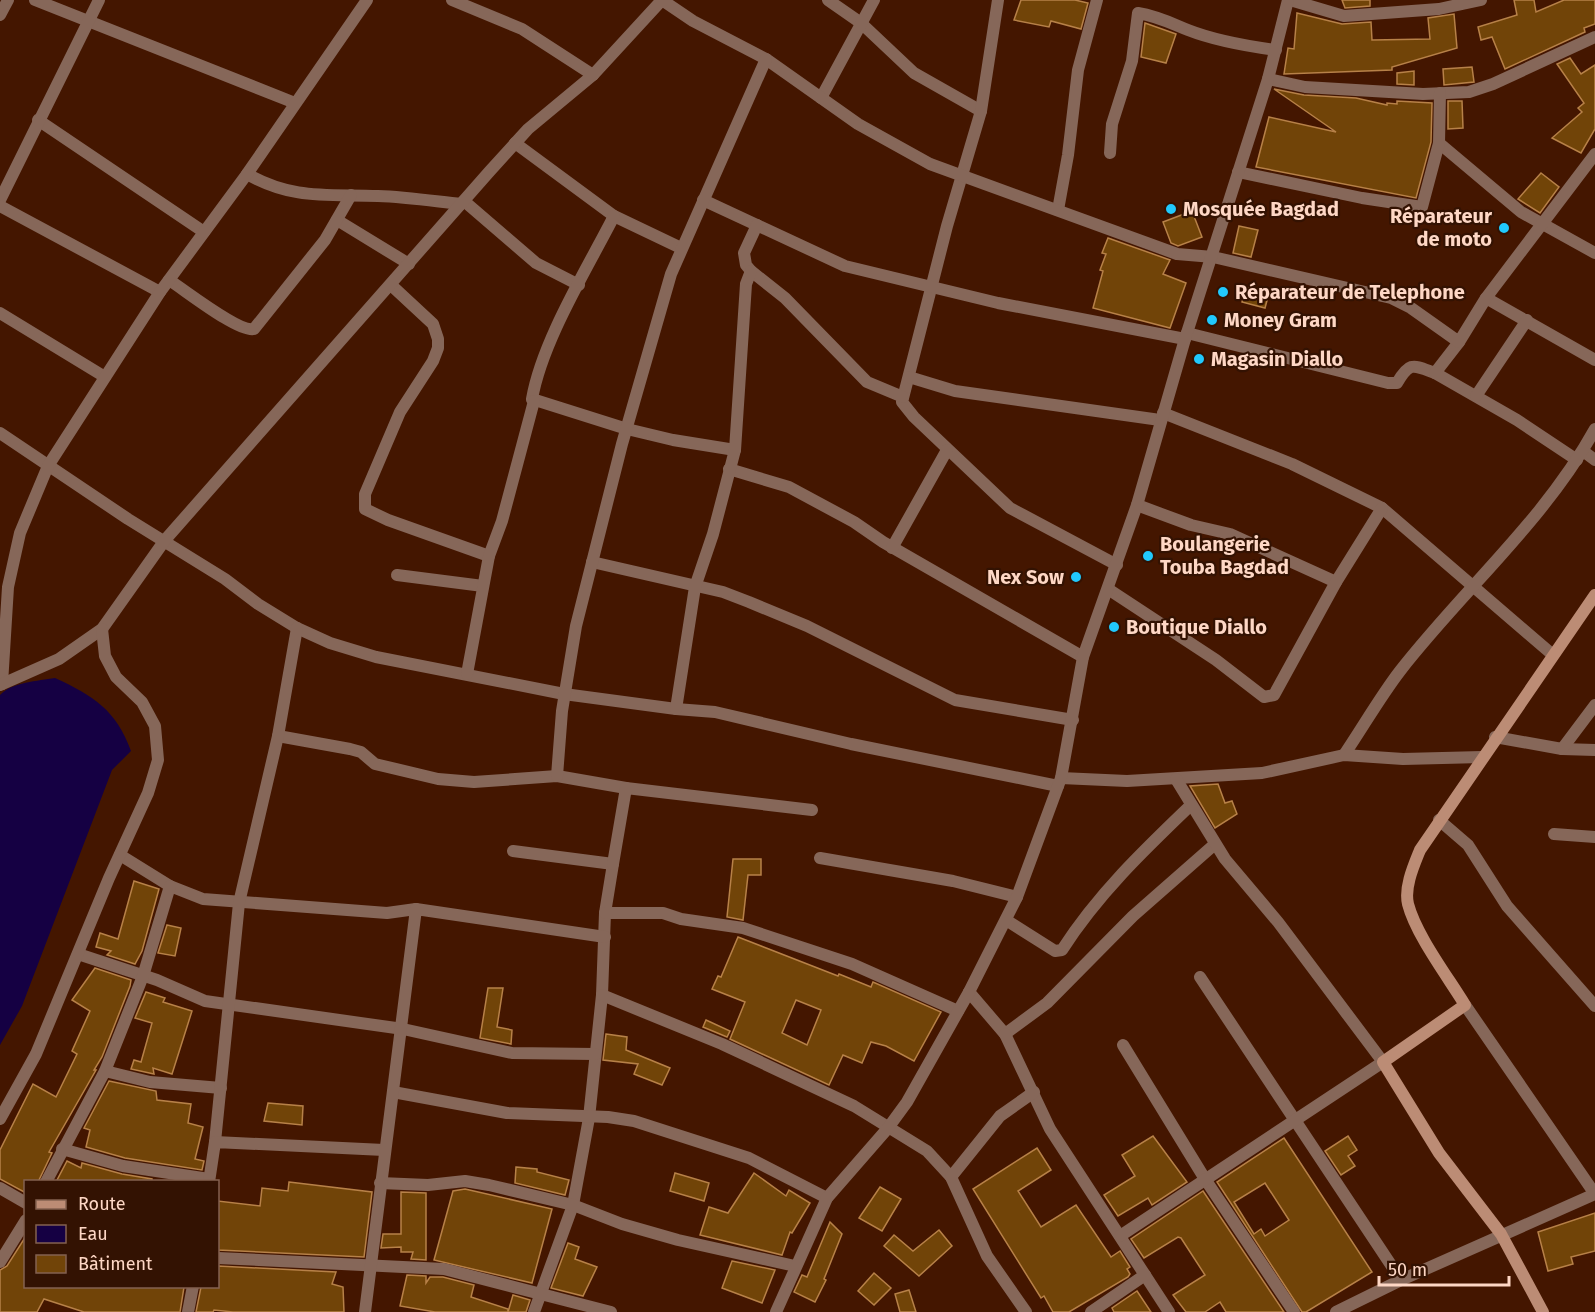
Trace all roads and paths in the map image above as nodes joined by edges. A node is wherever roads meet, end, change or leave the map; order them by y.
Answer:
1 (8, 0) edge
2 (35, 0) edge
3 (99, 0) edge
4 (368, 0) edge
5 (452, 0) edge
6 (828, 0) edge
7 (874, 0) edge
8 (998, 0) edge
9 (1097, 0) edge
10 (1289, 0) edge
11 (1481, 0) edge
12 (0, 15) edge
13 (88, 21) junction
14 (861, 23) junction
15 (1595, 37) edge
16 (1276, 50) junction
17 (766, 59) junction
18 (593, 75) junction
19 (1268, 79) junction
20 (1440, 93) junction
21 (821, 99) junction
22 (295, 103) junction
23 (981, 111) junction
24 (38, 120) junction
25 (515, 143) junction
26 (1439, 143) junction
27 (1110, 153) dead end
28 (1594, 158) edge
29 (1238, 172) junction
30 (247, 174) junction
31 (964, 176) junction
32 (351, 195) junction
33 (0, 200) edge
34 (702, 200) junction
35 (463, 202) junction
36 (0, 206) edge
37 (1058, 210) junction
38 (614, 216) junction
39 (337, 220) junction
40 (757, 225) junction
41 (1541, 225) junction
42 (204, 232) junction
43 (681, 248) junction
44 (1595, 253) edge
45 (1213, 257) junction
46 (409, 264) junction
47 (751, 271) junction
48 (170, 280) junction
49 (391, 285) junction
50 (579, 285) junction
51 (932, 286) junction
52 (160, 292) junction
53 (1486, 298) junction
54 (0, 313) edge
55 (1527, 320) junction
56 (1186, 336) junction
57 (1459, 342) junction
58 (1595, 360) edge
59 (1435, 373) junction
60 (105, 377) junction
61 (909, 377) junction
62 (1476, 396) junction
63 (903, 397) junction
64 (534, 401) junction
65 (1162, 416) junction
66 (627, 429) junction
67 (1595, 429) edge
68 (0, 433) edge
69 (735, 450) junction
70 (947, 450) junction
71 (1580, 455) junction
72 (1595, 460) edge
73 (48, 466) junction
74 (729, 469) junction
75 (1137, 505) junction
76 (1382, 508) junction
77 (165, 540) junction
78 (892, 548) junction
79 (489, 556) junction
80 (592, 562) junction
81 (1117, 566) junction
82 (397, 575) dead end
83 (1336, 582) junction
84 (1473, 585) junction
85 (483, 586) junction
86 (695, 587) junction
87 (1108, 589) junction
88 (1595, 595) edge
89 (297, 628) junction
90 (102, 629) junction
91 (1553, 655) junction
92 (1083, 657) junction
93 (467, 674) junction
94 (1, 684) edge
95 (564, 694) junction
96 (1595, 705) edge
97 (676, 709) junction
98 (1073, 720) junction
99 (278, 736) junction
100 (1495, 737) junction
101 (1562, 748) junction
102 (1595, 750) edge
103 (1344, 755) junction
104 (1482, 757) junction
105 (557, 776) junction
106 (1176, 779) junction
107 (1059, 782) junction
108 (626, 788) junction
109 (1191, 804) junction
110 (812, 810) dead end
111 (1439, 820) junction
112 (1554, 834) dead end
113 (1595, 837) edge
114 (1215, 844) junction
115 (513, 850) dead end
116 (120, 855) junction
117 (820, 858) dead end
118 (613, 864) junction
119 (170, 886) junction
120 (1017, 897) junction
121 (239, 903) junction
122 (416, 909) junction
123 (605, 913) junction
124 (1006, 920) junction
125 (605, 937) junction
126 (78, 954) junction
127 (142, 976) junction
128 (1200, 977) dead end
129 (969, 992) junction
130 (602, 995) junction
131 (227, 1004) junction
132 (1465, 1005) junction
133 (1595, 1006) edge
134 (958, 1011) junction
135 (403, 1029) junction
136 (1005, 1034) junction
137 (1123, 1045) dead end
138 (595, 1054) junction
139 (1383, 1062) junction
140 (105, 1071) junction
141 (221, 1088) junction
142 (393, 1092) junction
143 (1034, 1092) junction
144 (589, 1118) junction
145 (0, 1119) edge
146 (1294, 1119) junction
147 (888, 1128) junction
148 (215, 1142) junction
149 (62, 1149) junction
150 (384, 1150) junction
151 (951, 1177) junction
152 (1205, 1179) junction
153 (47, 1180) edge
154 (209, 1180) edge
155 (380, 1183) junction
156 (0, 1188) edge
157 (1595, 1194) edge
158 (827, 1198) junction
159 (24, 1202) edge
160 (573, 1204) junction
161 (24, 1223) edge
162 (1501, 1234) junction
163 (1120, 1236) junction
164 (219, 1258) edge
165 (0, 1262) edge
166 (372, 1266) junction
167 (795, 1266) junction
168 (1145, 1275) junction
169 (1401, 1280) junction
170 (193, 1288) edge
171 (542, 1293) junction
172 (188, 1312) edge
173 (365, 1312) edge
174 (534, 1312) edge
175 (611, 1312) edge
176 (776, 1312) edge
177 (1026, 1312) edge
178 (1091, 1312) edge
179 (1169, 1312) edge
180 (1294, 1312) edge
181 (1336, 1312) edge
182 (1544, 1312) edge

1 - 12 street
2 - 13 street
3 - 13 street
4 - 22 street
5 - 18 street
6 - 14 street
7 - 14 street
8 - 23 street
9 - 37 street
10 - 11 street
10 - 16 street
13 - 22 street
13 - 24 street
14 - 21 street
14 - 23 street
15 - 20 street
16 - 19 street
16 - 27 street
17 - 18 street
17 - 21 street
17 - 34 street
18 - 25 street
19 - 20 street
19 - 29 street
20 - 26 street
21 - 31 street
22 - 30 street
23 - 31 street
24 - 33 street
24 - 42 street
25 - 35 street
25 - 38 street
26 - 29 street
26 - 41 street
28 - 41 street
29 - 45 street
30 - 32 street
30 - 42 street
31 - 37 street
31 - 51 street
32 - 35 street
32 - 39 street
34 - 40 street
34 - 43 street
35 - 46 street
35 - 50 street
36 - 52 street
37 - 45 street
38 - 43 street
38 - 50 street
39 - 46 street
39 - 48 street
40 - 47 street
40 - 51 street
41 - 44 street
41 - 53 street
42 - 48 street
43 - 66 street
45 - 56 street
45 - 57 street
46 - 49 street
47 - 63 street
47 - 69 street
48 - 52 street
49 - 77 street
49 - 79 street
50 - 64 street
51 - 56 street
51 - 61 street
52 - 60 street
53 - 55 street
53 - 57 street
54 - 60 street
55 - 58 street
55 - 62 street
56 - 59 street
56 - 65 street
57 - 59 street
59 - 62 street
60 - 73 street
61 - 63 street
61 - 65 street
62 - 71 street
63 - 70 street
64 - 66 street
64 - 79 street
65 - 75 street
65 - 76 street
66 - 69 street
66 - 80 street
67 - 71 street
68 - 73 street
69 - 74 street
70 - 78 street
70 - 81 street
71 - 72 street
71 - 84 street
73 - 77 street
73 - 94 street
74 - 78 street
74 - 86 street
75 - 81 street
75 - 83 street
76 - 83 street
76 - 84 street
77 - 89 street
77 - 90 street
78 - 92 street
79 - 85 street
80 - 86 street
80 - 95 street
81 - 87 street
82 - 85 street
83 - 87 street
84 - 91 street
84 - 103 street
85 - 93 street
86 - 97 street
86 - 98 street
87 - 92 street
88 - 91 street
89 - 93 street
89 - 99 street
90 - 94 street
90 - 116 street
91 - 100 street
92 - 98 street
93 - 95 street
95 - 97 street
95 - 105 street
96 - 101 street
97 - 107 street
98 - 107 street
99 - 105 street
99 - 121 street
100 - 101 street
100 - 104 street
101 - 102 street
103 - 104 street
103 - 106 street
104 - 111 street
105 - 108 street
106 - 107 street
106 - 109 street
107 - 120 street
108 - 110 street
108 - 118 street
109 - 114 street
109 - 124 street
111 - 132 street
111 - 133 street
112 - 113 street
114 - 136 street
114 - 139 street
115 - 118 street
116 - 119 street
116 - 126 street
117 - 120 street
118 - 123 street
119 - 121 street
119 - 127 street
120 - 124 street
121 - 122 street
121 - 131 street
122 - 125 street
122 - 135 street
123 - 125 street
123 - 134 street
124 - 129 street
125 - 130 street
126 - 127 street
126 - 145 street
127 - 131 street
127 - 140 street
128 - 146 street
129 - 134 street
129 - 136 street
130 - 138 street
130 - 147 street
131 - 135 street
131 - 141 street
132 - 139 street
132 - 157 street
134 - 147 street
135 - 138 street
135 - 142 street
136 - 143 street
137 - 152 street
138 - 144 street
139 - 146 street
139 - 162 street
140 - 141 street
140 - 149 street
141 - 148 street
142 - 144 street
142 - 150 street
143 - 151 street
143 - 163 street
144 - 158 street
144 - 160 street
146 - 152 street
146 - 169 street
147 - 151 street
147 - 158 street
148 - 150 street
148 - 154 street
149 - 153 street
149 - 154 street
150 - 155 street
151 - 177 street
152 - 163 street
152 - 180 street
155 - 160 street
155 - 166 street
156 - 159 street
157 - 162 street
158 - 167 street
160 - 167 street
160 - 171 street
161 - 165 street
162 - 169 street
162 - 182 street
163 - 168 street
164 - 166 street
166 - 171 street
166 - 173 street
167 - 176 street
168 - 178 street
168 - 179 street
169 - 181 street
170 - 172 street
171 - 174 street
171 - 175 street

